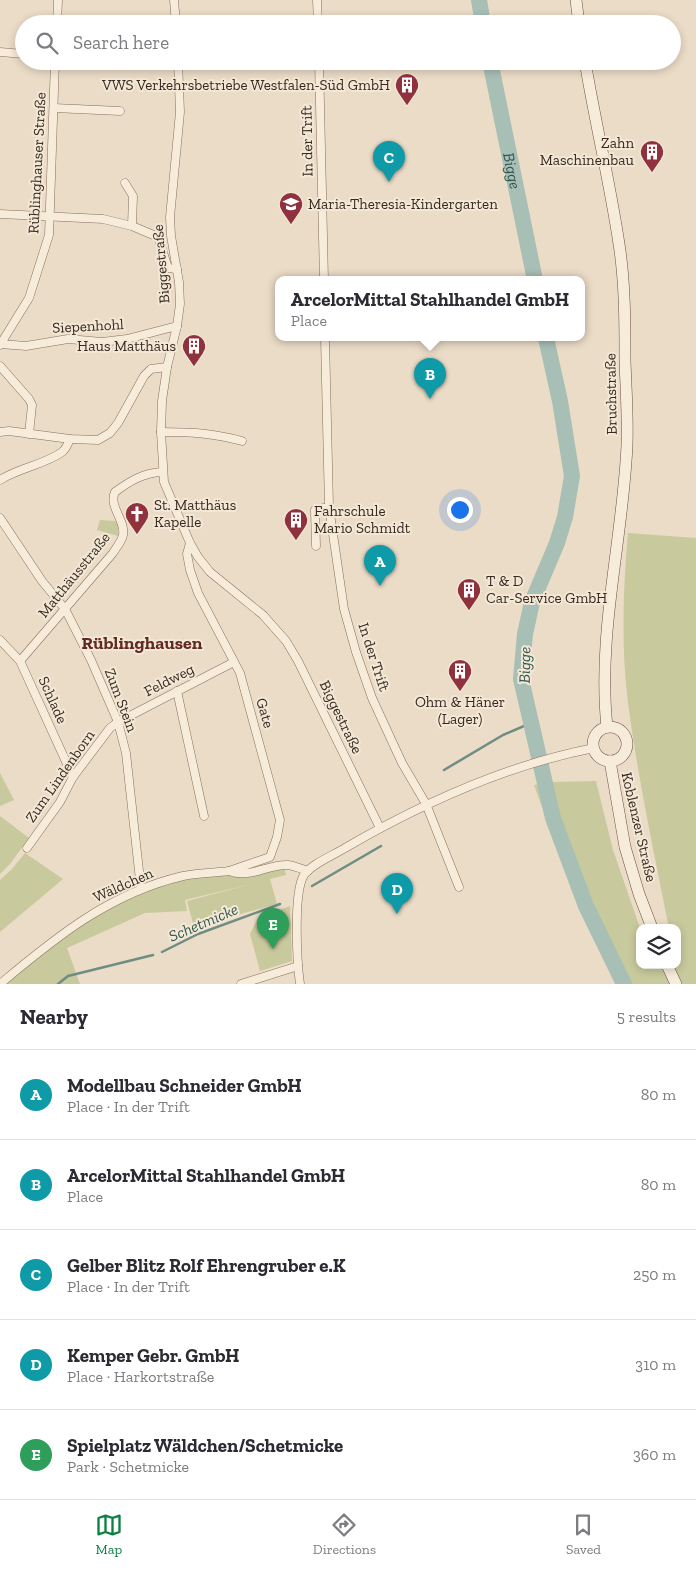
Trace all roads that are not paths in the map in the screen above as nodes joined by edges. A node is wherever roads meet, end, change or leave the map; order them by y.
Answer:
1 (58, 0) edge
2 (174, 0) edge
3 (317, 0) edge
4 (576, 0) edge
5 (57, 15) edge
6 (175, 15) edge
7 (318, 15) edge
8 (578, 15) edge
9 (0, 52) edge
10 (15, 53) edge
11 (54, 70) edge
12 (178, 70) edge
13 (319, 70) edge
14 (587, 70) edge
15 (54, 108) junction
16 (120, 111) dead end
17 (124, 183) dead end
18 (0, 214) edge
19 (50, 217) junction
20 (132, 226) junction
21 (177, 269) junction
22 (324, 276) edge
23 (177, 326) junction
24 (325, 341) edge
25 (0, 345) edge
26 (0, 366) edge
27 (167, 367) junction
28 (0, 432) edge
29 (161, 432) junction
30 (29, 434) junction
31 (70, 439) junction
32 (242, 441) dead end
33 (162, 472) junction
34 (0, 480) edge
35 (329, 507) junction
36 (0, 518) edge
37 (190, 543) junction
38 (316, 546) dead end
39 (65, 609) junction
40 (0, 640) edge
41 (20, 661) junction
42 (234, 662) junction
43 (177, 691) junction
44 (118, 722) junction
45 (607, 728) junction
46 (594, 748) junction
47 (610, 761) junction
48 (73, 777) junction
49 (426, 804) junction
50 (204, 816) dead end
51 (380, 828) junction
52 (27, 848) dead end
53 (308, 870) junction
54 (229, 871) junction
55 (459, 887) dead end
56 (141, 889) junction
57 (650, 924) edge
58 (298, 966) junction
59 (669, 969) edge
60 (0, 984) edge
61 (241, 984) edge
62 (300, 984) edge
63 (676, 984) edge

1 - 5 street
2 - 6 street
3 - 7 street
4 - 8 main road
9 - 10 street
11 - 15 street, Rüblinghauser Straße
12 - 21 street, Biggestraße
13 - 22 street, In der Trift
14 - 45 main road, Bruchstraße
15 - 16 street
15 - 19 street, Rüblinghauser Straße
17 - 20 street
18 - 19 street
19 - 20 street
19 - 25 street, Rüblinghauser Straße
20 - 21 street
21 - 23 street, Biggestraße
23 - 25 street, Siepenhohl
23 - 27 street, Biggestraße
24 - 35 street, In der Trift
26 - 30 street
27 - 29 street, Biggestraße
27 - 31 street
28 - 30 street
29 - 32 street
29 - 33 street, Biggestraße
30 - 31 street
31 - 34 street
33 - 37 street, Biggestraße
33 - 39 street, Matthäusstraße
35 - 38 street
35 - 49 street, In der Trift
36 - 39 street, Zum Stein
37 - 42 street, Gate
37 - 51 street, Biggestraße
39 - 41 street, Matthäusstraße
39 - 44 street, Zum Stein
40 - 41 street, Schlade
41 - 48 street, Schlade
42 - 43 street, Feldweg
42 - 54 street, Gate
43 - 44 street, Feldweg
43 - 50 street
44 - 48 street, Zum Lindenborn
44 - 56 street, Zum Stein
45 - 46 main road
45 - 47 main road
46 - 47 main road
46 - 49 street
47 - 57 main road, Koblenzer Straße
48 - 52 street, Zum Lindenborn
49 - 51 street
49 - 55 street, In der Trift
51 - 53 street
53 - 54 street, Wäldchen
53 - 58 street
54 - 56 street, Wäldchen
56 - 60 street, Wäldchen
58 - 61 street
58 - 62 street
59 - 63 main road

